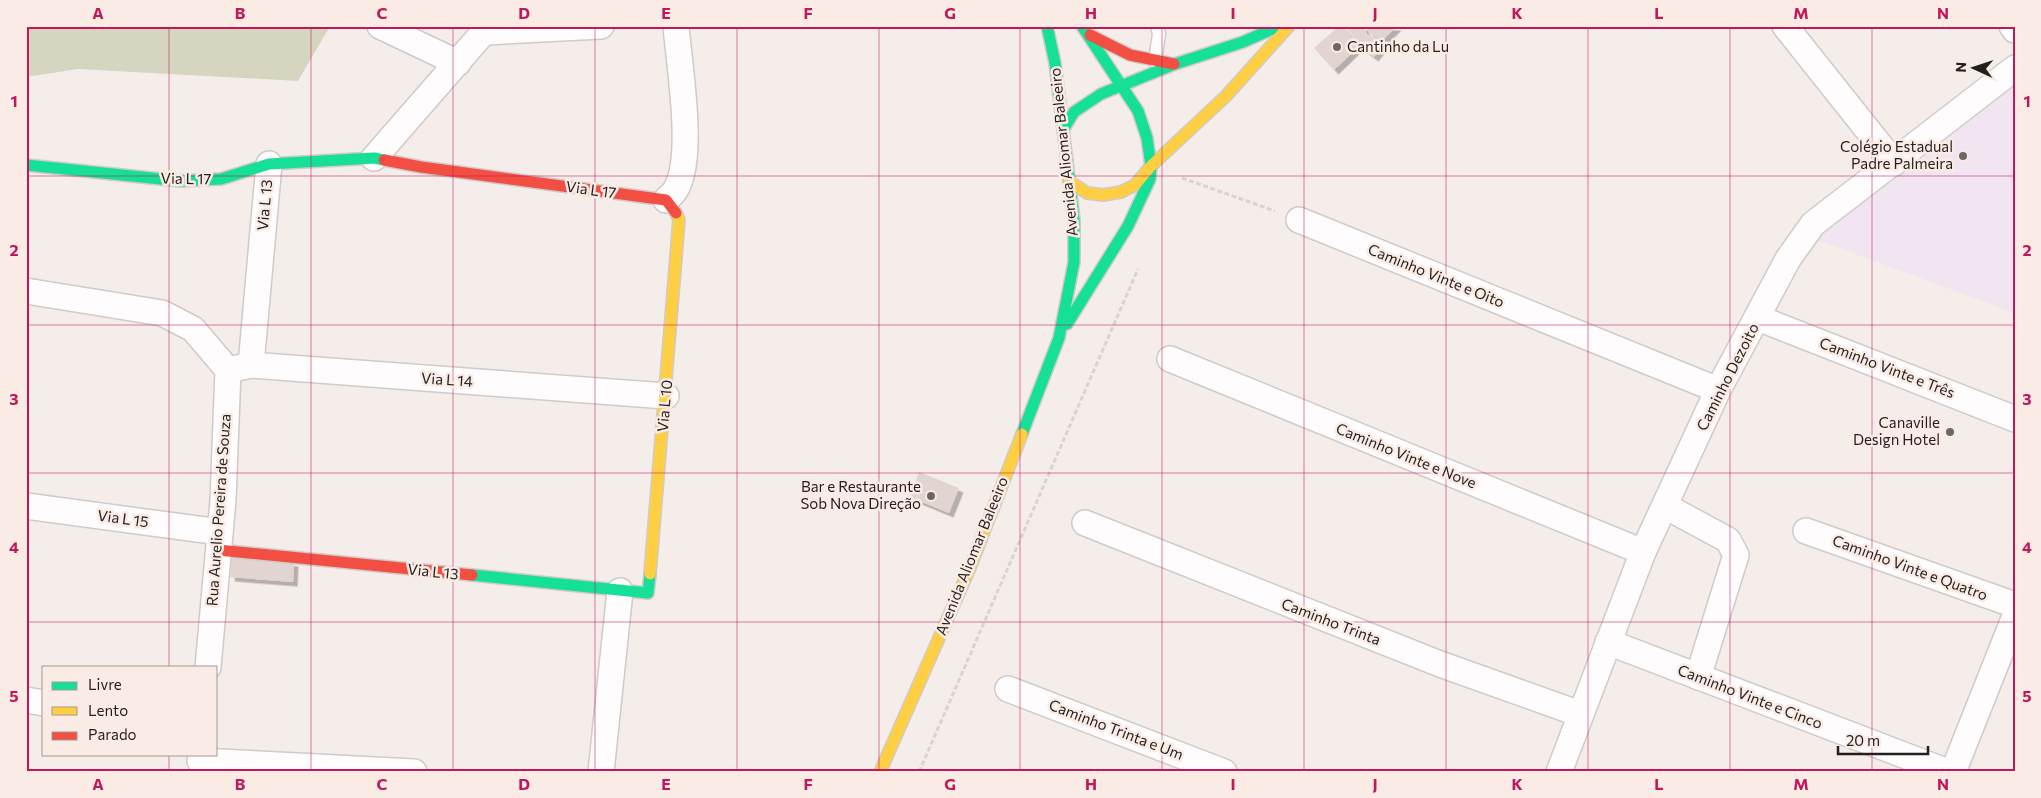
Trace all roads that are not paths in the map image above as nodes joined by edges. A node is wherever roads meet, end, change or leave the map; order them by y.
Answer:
1 (380, 26) edge
2 (601, 26) edge
3 (676, 26) edge
4 (1047, 26) edge
5 (1157, 26) edge
6 (1278, 26) edge
7 (1289, 26) edge
8 (1785, 26) edge
9 (2012, 26) edge
10 (1083, 28) edge
11 (487, 29) edge
12 (2015, 30) edge
13 (1155, 61) junction
14 (458, 63) junction
15 (1175, 64) junction
16 (2015, 68) edge
17 (1121, 84) junction
18 (1063, 130) junction
19 (374, 158) junction
20 (1894, 163) junction
21 (269, 164) junction
22 (26, 165) edge
23 (1151, 166) junction
24 (1069, 181) junction
25 (672, 210) junction
26 (1299, 220) road end
27 (26, 291) edge
28 (1758, 318) junction
29 (1059, 338) junction
30 (1170, 359) dead end
31 (239, 368) junction
32 (1718, 390) junction
33 (666, 396) junction
34 (2015, 419) edge
35 (26, 506) edge
36 (1665, 506) junction
37 (1085, 523) dead end
38 (1806, 530) dead end
39 (219, 541) junction
40 (1643, 552) junction
41 (620, 591) junction
42 (648, 593) joint
43 (2015, 605) edge
44 (2015, 616) edge
45 (1608, 642) junction
46 (208, 666) edge
47 (1698, 677) junction
48 (1008, 690) dead end
49 (26, 700) edge
50 (42, 703) edge
51 (1580, 714) junction
52 (199, 762) edge
53 (414, 772) edge
54 (601, 772) edge
55 (880, 772) edge
56 (1224, 772) edge
57 (1558, 772) edge
58 (1948, 772) edge
59 (1953, 772) edge

1 - 14 street
2 - 11 street
3 - 25 street, Via L 10
4 - 18 street, Avenida Aliomar Baleeiro
5 - 13 lane
6 - 15 street
7 - 23 street
8 - 20 street
9 - 12 street
10 - 13 street
10 - 17 street, Avenida Aliomar Baleeiro
11 - 14 street
13 - 15 street
14 - 19 street
15 - 17 street
16 - 20 street, Caminho Dezoito
17 - 18 street
17 - 23 street, Avenida Aliomar Baleeiro
18 - 24 street, Avenida Aliomar Baleeiro
19 - 21 street, Via L 17
19 - 25 street, Via L 17
20 - 28 street, Caminho Dezoito
21 - 22 street, Via L 17
21 - 31 street, Via L 13
23 - 24 street
23 - 29 street, Avenida Aliomar Baleeiro
24 - 29 street, Avenida Aliomar Baleeiro
25 - 33 street, Via L 10
26 - 32 street, Caminho Vinte e Oito
27 - 31 street
28 - 32 street, Caminho Dezoito
28 - 34 street, Caminho Vinte e Três
29 - 55 street, Avenida Aliomar Baleeiro
30 - 40 street, Caminho Vinte e Nove
31 - 33 street, Via L 14
31 - 39 street, Rua Aurelio Pereira de Souza
32 - 36 street, Caminho Dezoito
33 - 42 street, Via L 10
35 - 39 street, Via L 15
36 - 40 street, Caminho Dezoito
36 - 47 street
37 - 51 street, Caminho Trinta
38 - 43 street, Caminho Vinte e Quatro
39 - 41 street, Via L 13
39 - 46 street, Rua Aurelio Pereira de Souza
40 - 45 street, Caminho Dezoito
41 - 42 street, Via L 13
41 - 54 street
44 - 59 street
45 - 47 street, Caminho Vinte e Cinco
45 - 51 street, Caminho Dezoito
47 - 58 street, Caminho Vinte e Cinco
48 - 56 street, Caminho Trinta e Um
49 - 50 street
51 - 57 street, Caminho Dezoito
52 - 53 street

